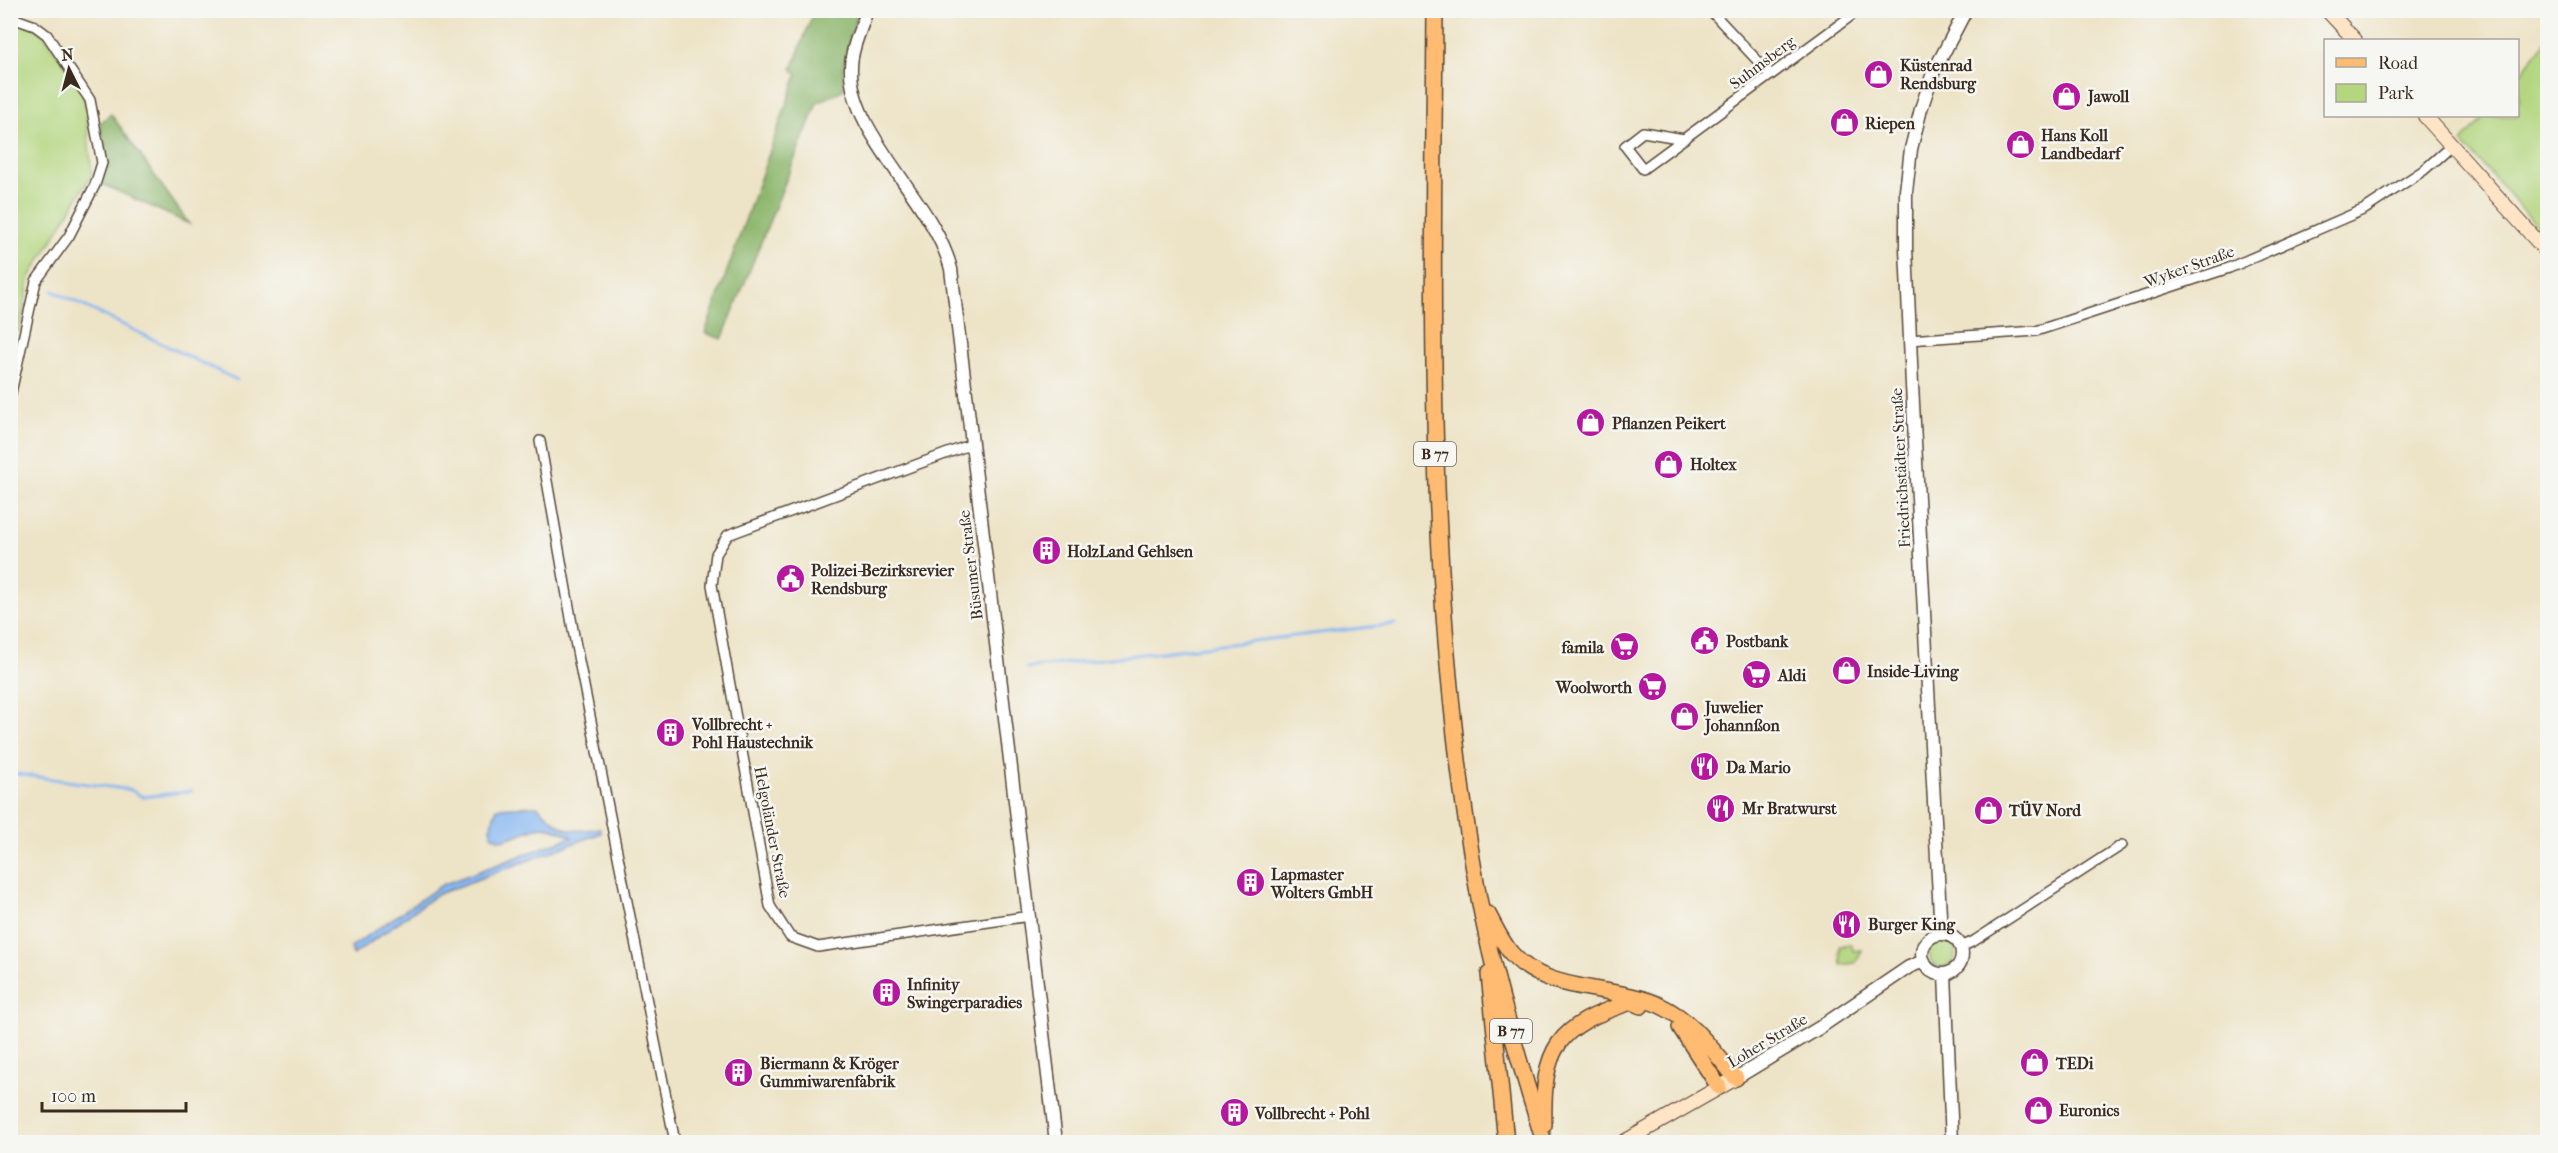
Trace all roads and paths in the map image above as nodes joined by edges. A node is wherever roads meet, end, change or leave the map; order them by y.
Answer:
1 (867, 10) edge
2 (1435, 10) edge
3 (1710, 10) edge
4 (1859, 10) edge
5 (1966, 10) edge
6 (2327, 10) edge
7 (10, 17) edge
8 (2354, 39) edge
9 (1771, 75) junction
10 (2425, 117) edge
11 (1684, 139) junction
12 (2452, 145) junction
13 (2547, 253) edge
14 (1910, 340) junction
15 (10, 397) edge
16 (540, 441) dead end
17 (972, 444) junction
18 (2122, 846) dead end
19 (1478, 894) junction
20 (1030, 916) junction
21 (1483, 918) junction
22 (1941, 934) junction
23 (1961, 947) junction
24 (1924, 961) junction
25 (1945, 974) junction
26 (1736, 1078) junction
27 (1719, 1087) junction
28 (675, 1143) edge
29 (1056, 1143) edge
30 (1506, 1143) edge
31 (1544, 1143) edge
32 (1624, 1143) edge
33 (1952, 1143) edge

1 - 17 street, Büsumer Straße
2 - 19 main road, B 77
3 - 9 street
4 - 9 street, Suhmsberg
5 - 14 street, Friedrichstädter Straße
6 - 8 main road
7 - 15 street
9 - 11 street, Suhmsberg
10 - 12 main road
11 - 11 street, Suhmsberg
12 - 13 main road
12 - 14 street, Wyker Straße
14 - 22 street, Friedrichstädter Straße
16 - 28 street
17 - 20 street, Büsumer Straße
17 - 20 street, Helgoländer Straße
18 - 23 street
19 - 21 main road, B 77
19 - 26 main road
20 - 29 street, Büsumer Straße
21 - 30 main road
21 - 31 main road, B 77
22 - 23 street
22 - 24 street
23 - 25 street
24 - 25 street
24 - 26 street, Loher Straße
25 - 33 street
26 - 27 main road, Loher Straße
27 - 31 main road
27 - 32 main road, Loher Straße

